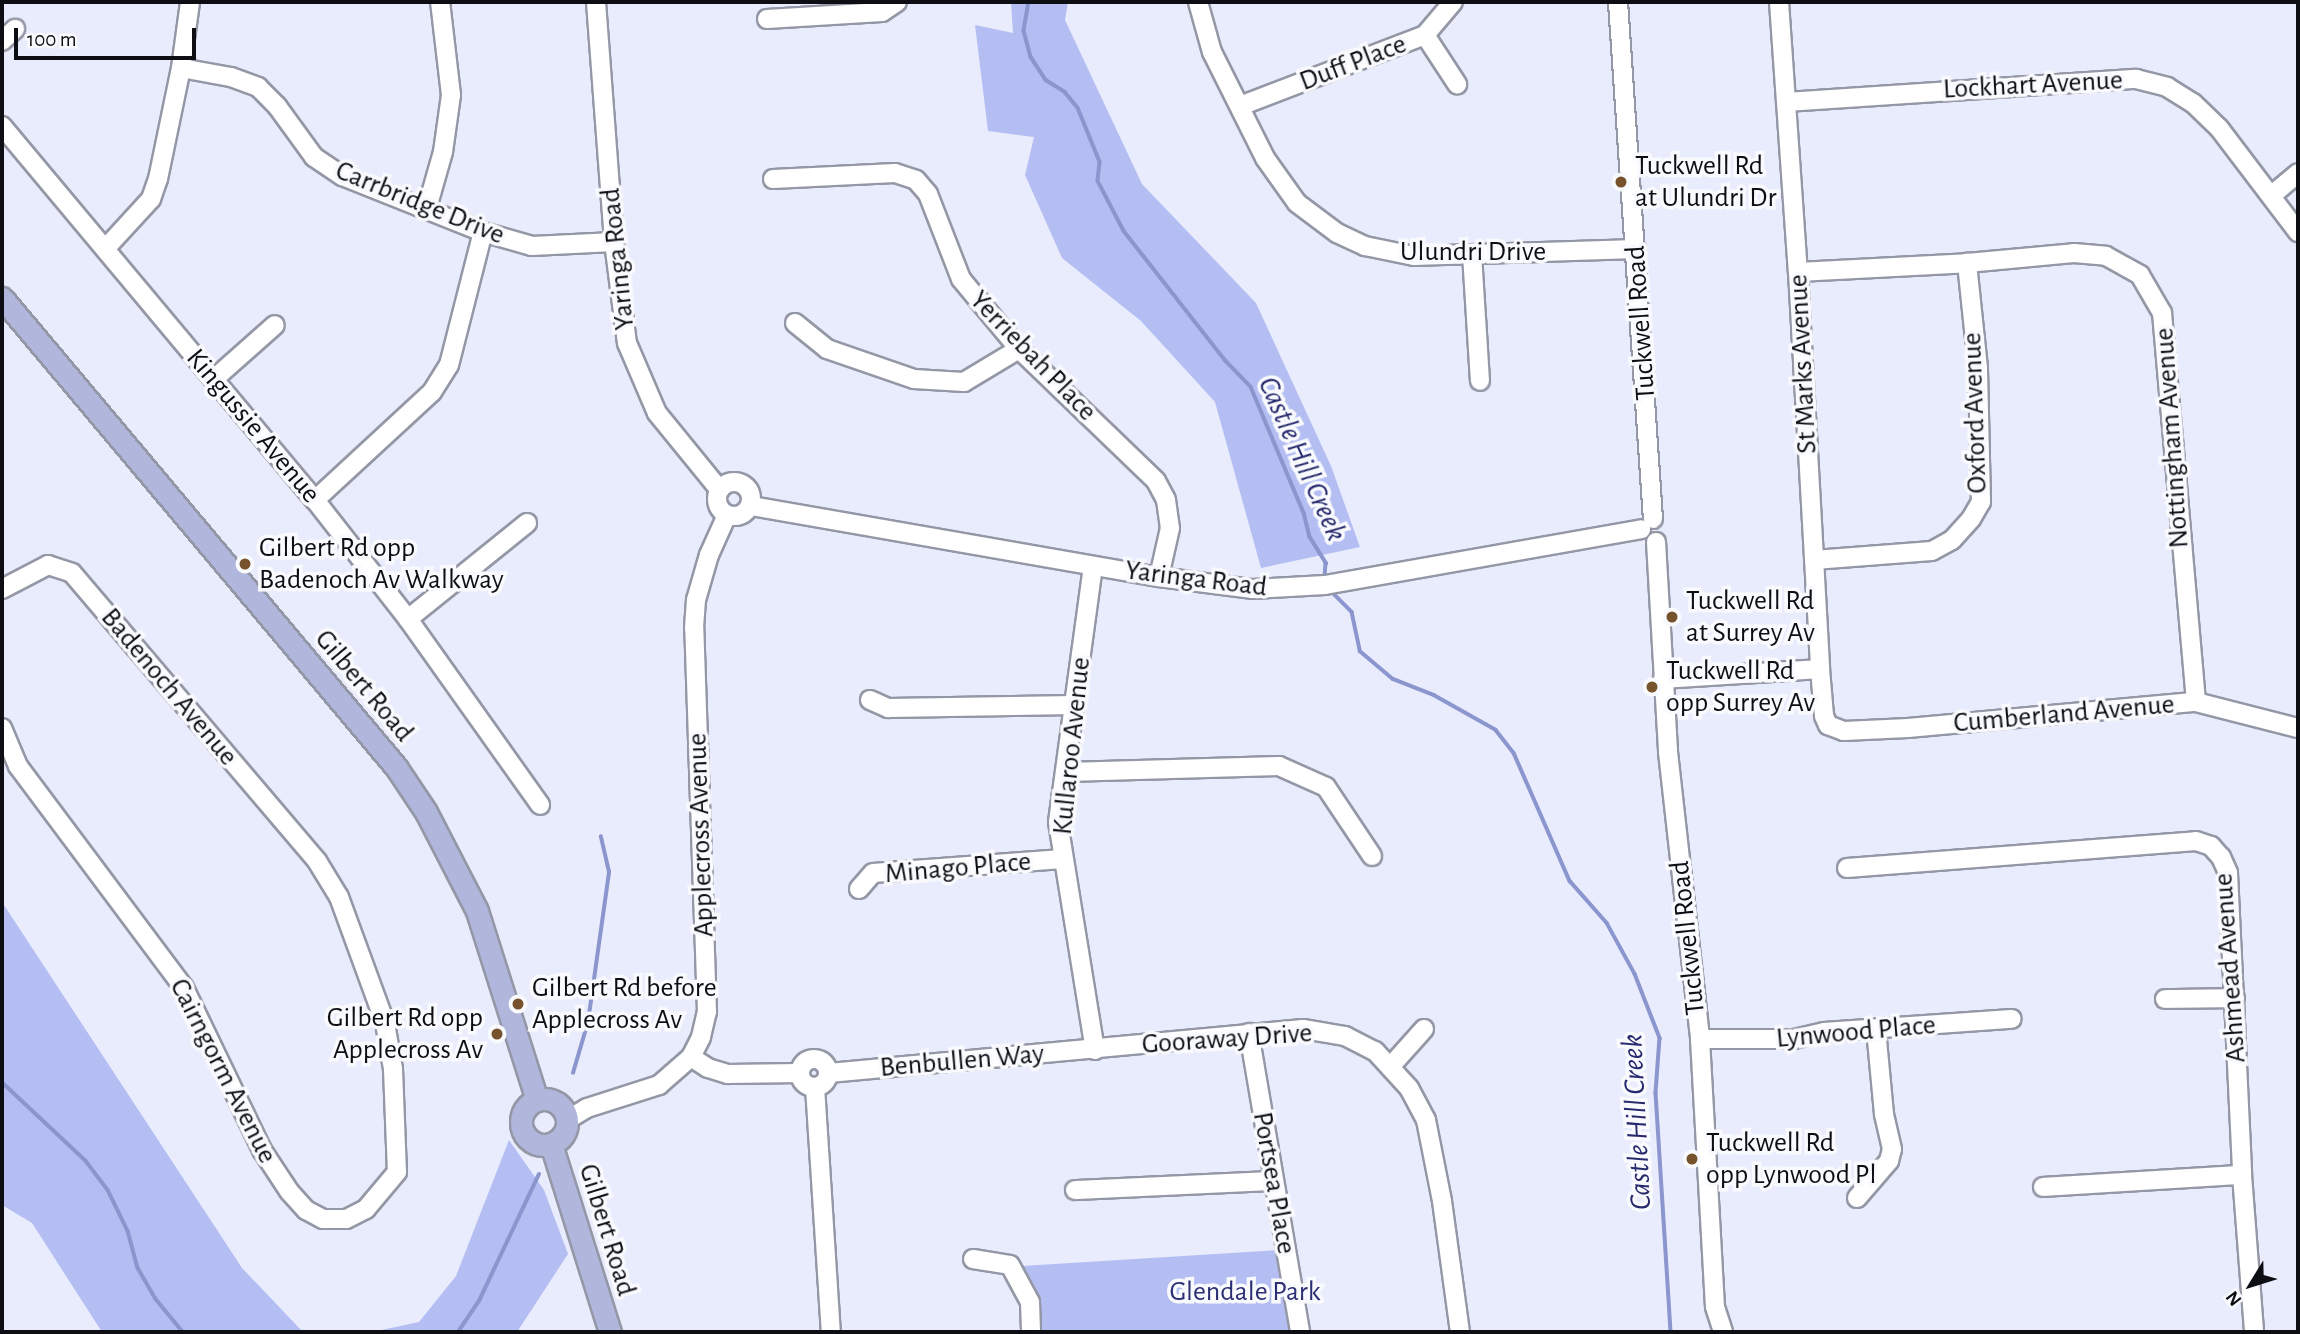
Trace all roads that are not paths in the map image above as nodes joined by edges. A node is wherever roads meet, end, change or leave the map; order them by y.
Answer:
1 (190, 2) edge
2 (440, 2) edge
3 (596, 2) edge
4 (897, 2) edge
5 (1198, 2) edge
6 (1453, 2) edge
7 (1618, 2) edge
8 (1779, 2) edge
9 (767, 19) dead end
10 (1425, 35) junction
11 (181, 68) junction
12 (1458, 84) dead end
13 (1786, 102) junction
14 (1240, 106) junction
15 (2, 126) edge
16 (2298, 173) edge
17 (773, 179) dead end
18 (2272, 195) junction
19 (427, 208) junction
20 (483, 232) junction
21 (2298, 232) edge
22 (614, 242) junction
23 (105, 249) junction
24 (1636, 249) junction
25 (1472, 254) junction
26 (1967, 263) junction
27 (1798, 272) junction
28 (2, 298) edge
29 (795, 323) dead end
30 (275, 325) dead end
31 (1019, 349) junction
32 (214, 379) junction
33 (1480, 381) dead end
34 (719, 489) junction
35 (315, 499) junction
36 (751, 506) junction
37 (727, 515) junction
38 (527, 523) dead end
39 (1647, 524) junction
40 (1814, 560) junction
41 (1093, 566) junction
42 (1159, 577) junction
43 (2, 589) edge
44 (408, 619) junction
45 (1820, 669) junction
46 (1663, 679) junction
47 (870, 700) dead end
48 (2196, 702) junction
49 (1075, 705) junction
50 (1828, 725) joint
51 (2298, 727) edge
52 (2, 728) edge
53 (1066, 772) junction
54 (540, 805) dead end
55 (1372, 856) dead end
56 (1062, 859) junction
57 (1847, 868) dead end
58 (859, 889) dead end
59 (2235, 998) junction
60 (2165, 999) dead end
61 (2012, 1019) dead end
62 (1424, 1029) dead end
63 (1876, 1030) junction
64 (1249, 1033) junction
65 (389, 1039) joint
66 (1700, 1039) junction
67 (1095, 1050) junction
68 (691, 1056) junction
69 (1390, 1067) junction
70 (800, 1073) junction
71 (829, 1073) junction
72 (815, 1087) junction
73 (537, 1100) junction
74 (567, 1120) junction
75 (551, 1144) junction
76 (2242, 1175) junction
77 (1273, 1181) junction
78 (2043, 1187) dead end
79 (1075, 1190) dead end
80 (1857, 1198) dead end
81 (973, 1259) dead end
82 (610, 1332) edge
83 (831, 1332) edge
84 (1031, 1332) edge
85 (1300, 1332) edge
86 (1460, 1332) edge
87 (1723, 1332) edge
88 (2254, 1332) edge

1 - 11 street
2 - 19 street
3 - 22 street, Yaringa Road
4 - 9 street
5 - 14 street, Ulundri Drive
6 - 10 street, Duff Place
7 - 24 street, Tuckwell Road
8 - 13 street, St Marks Avenue
10 - 12 street
10 - 14 street, Duff Place
11 - 19 street, Carrbridge Drive
11 - 23 street
13 - 18 street, Lockhart Avenue
13 - 27 street, St Marks Avenue
14 - 25 street, Ulundri Drive
15 - 23 street, Kingussie Avenue
16 - 18 street
17 - 31 street, Yerriebah Place
18 - 21 street, Lockhart Avenue
19 - 20 street, Carrbridge Drive
20 - 22 street, Carrbridge Drive
20 - 35 street
22 - 34 street, Yaringa Road
23 - 32 street, Kingussie Avenue
24 - 25 street, Ulundri Drive
24 - 39 street, Tuckwell Road
25 - 33 street
26 - 27 street, Nottingham Avenue
26 - 40 street, Oxford Avenue
26 - 48 street, Nottingham Avenue
27 - 40 street, St Marks Avenue
28 - 73 main road, Gilbert Road
29 - 31 street
30 - 32 street
31 - 42 street, Yerriebah Place
32 - 35 street, Kingussie Avenue
34 - 36 street
34 - 37 street
35 - 44 street, Kingussie Avenue
36 - 37 street
36 - 41 street, Yaringa Road
37 - 68 street, Applecross Avenue
38 - 44 street
39 - 42 street, Yaringa Road
39 - 46 street, Tuckwell Road
40 - 45 street, St Marks Avenue
41 - 42 street, Yaringa Road
41 - 49 street, Kullaroo Avenue
43 - 65 street, Badenoch Avenue
44 - 54 street, Kingussie Avenue
45 - 46 street
45 - 50 street, St Marks Avenue
46 - 66 street, Tuckwell Road
47 - 49 street
48 - 50 street, Cumberland Avenue
48 - 51 street, Cumberland Avenue
49 - 53 street, Kullaroo Avenue
52 - 65 street, Cairngorm Avenue
53 - 55 street
53 - 56 street, Kullaroo Avenue
56 - 58 street, Minago Place
56 - 67 street, Kullaroo Avenue
57 - 59 street, Ashmead Avenue
59 - 60 street
59 - 76 street, Ashmead Avenue
61 - 63 street, Lynwood Place
62 - 69 street
63 - 66 street, Lynwood Place
63 - 80 street
64 - 67 street, Gooraway Drive
64 - 69 street, Gooraway Drive
64 - 77 street, Portsea Place
66 - 87 street, Tuckwell Road
67 - 71 street, Benbullen Way
68 - 70 street
68 - 74 street, Applecross Avenue
69 - 86 street, Gooraway Drive
70 - 71 street
70 - 72 street
71 - 72 street
72 - 83 street
73 - 74 main road
73 - 75 main road
74 - 75 main road
75 - 82 main road, Gilbert Road
76 - 78 street
76 - 88 street, Ashmead Avenue
77 - 79 street
77 - 85 street, Portsea Place
81 - 84 street

